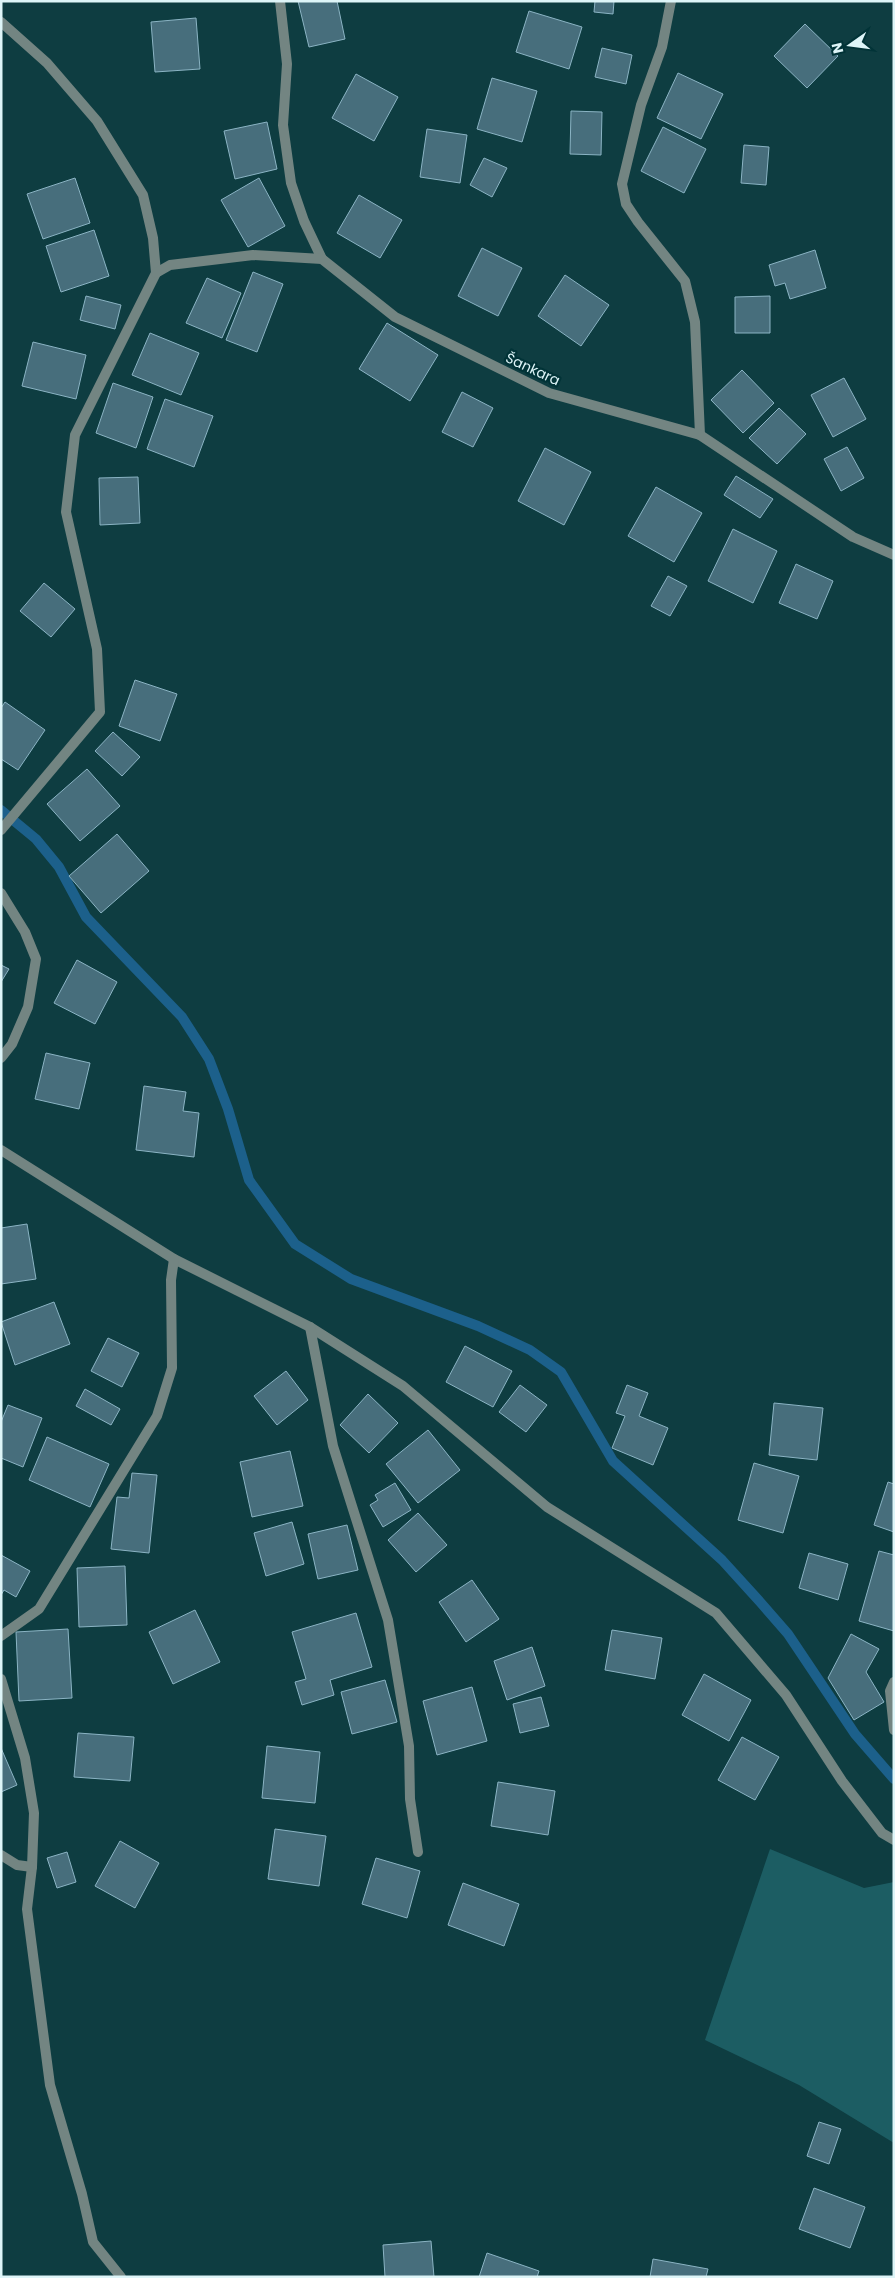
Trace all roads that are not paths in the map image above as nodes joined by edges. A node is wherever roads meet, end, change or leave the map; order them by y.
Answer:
1 (280, 1) edge
2 (671, 1) edge
3 (1, 22) edge
4 (322, 259) junction
5 (156, 273) junction
6 (700, 435) junction
7 (894, 555) edge
8 (2, 829) edge
9 (1, 893) edge
10 (1, 1058) edge
11 (1, 1150) edge
12 (174, 1260) junction
13 (310, 1327) junction
14 (1, 1636) edge
15 (1, 1679) edge
16 (894, 1682) edge
17 (894, 1730) edge
18 (894, 1840) edge
19 (418, 1852) dead end
20 (1, 1855) edge
21 (32, 1867) junction
22 (121, 2277) edge

1 - 4 street
2 - 6 street
3 - 5 street
4 - 5 street
4 - 6 street, Šankara
5 - 8 street
6 - 7 street, Šankara
9 - 10 street
11 - 12 street
12 - 13 street
12 - 14 street
13 - 18 street
13 - 19 street
15 - 21 street
16 - 17 street
20 - 21 street
21 - 22 street

